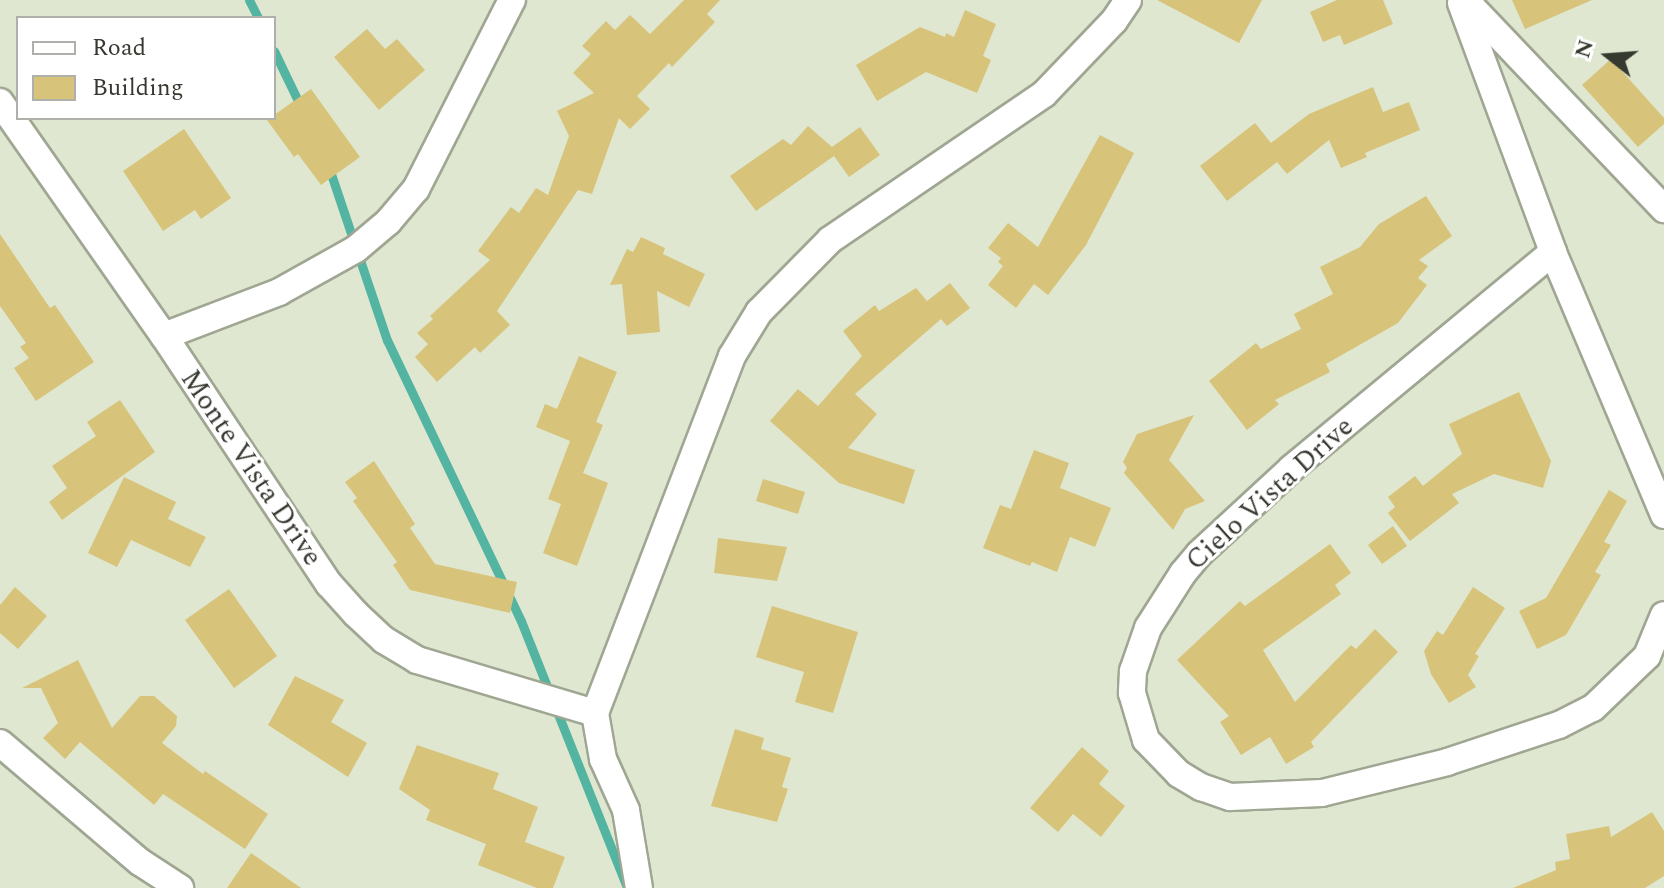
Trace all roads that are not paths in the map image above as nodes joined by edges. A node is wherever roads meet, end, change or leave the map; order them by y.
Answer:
1 (512, 0) edge
2 (1128, 0) edge
3 (1462, 0) edge
4 (0, 102) edge
5 (1664, 209) edge
6 (1553, 252) junction
7 (164, 336) junction
8 (1664, 515) edge
9 (1664, 615) edge
10 (595, 713) junction
11 (0, 743) edge
12 (180, 888) edge
13 (639, 888) edge

1 - 7 street
2 - 10 street
3 - 5 street
3 - 6 street
4 - 7 street, Monte Vista Drive
6 - 8 street
6 - 9 street, Cielo Vista Drive
7 - 10 street, Monte Vista Drive
10 - 13 street
11 - 12 street

